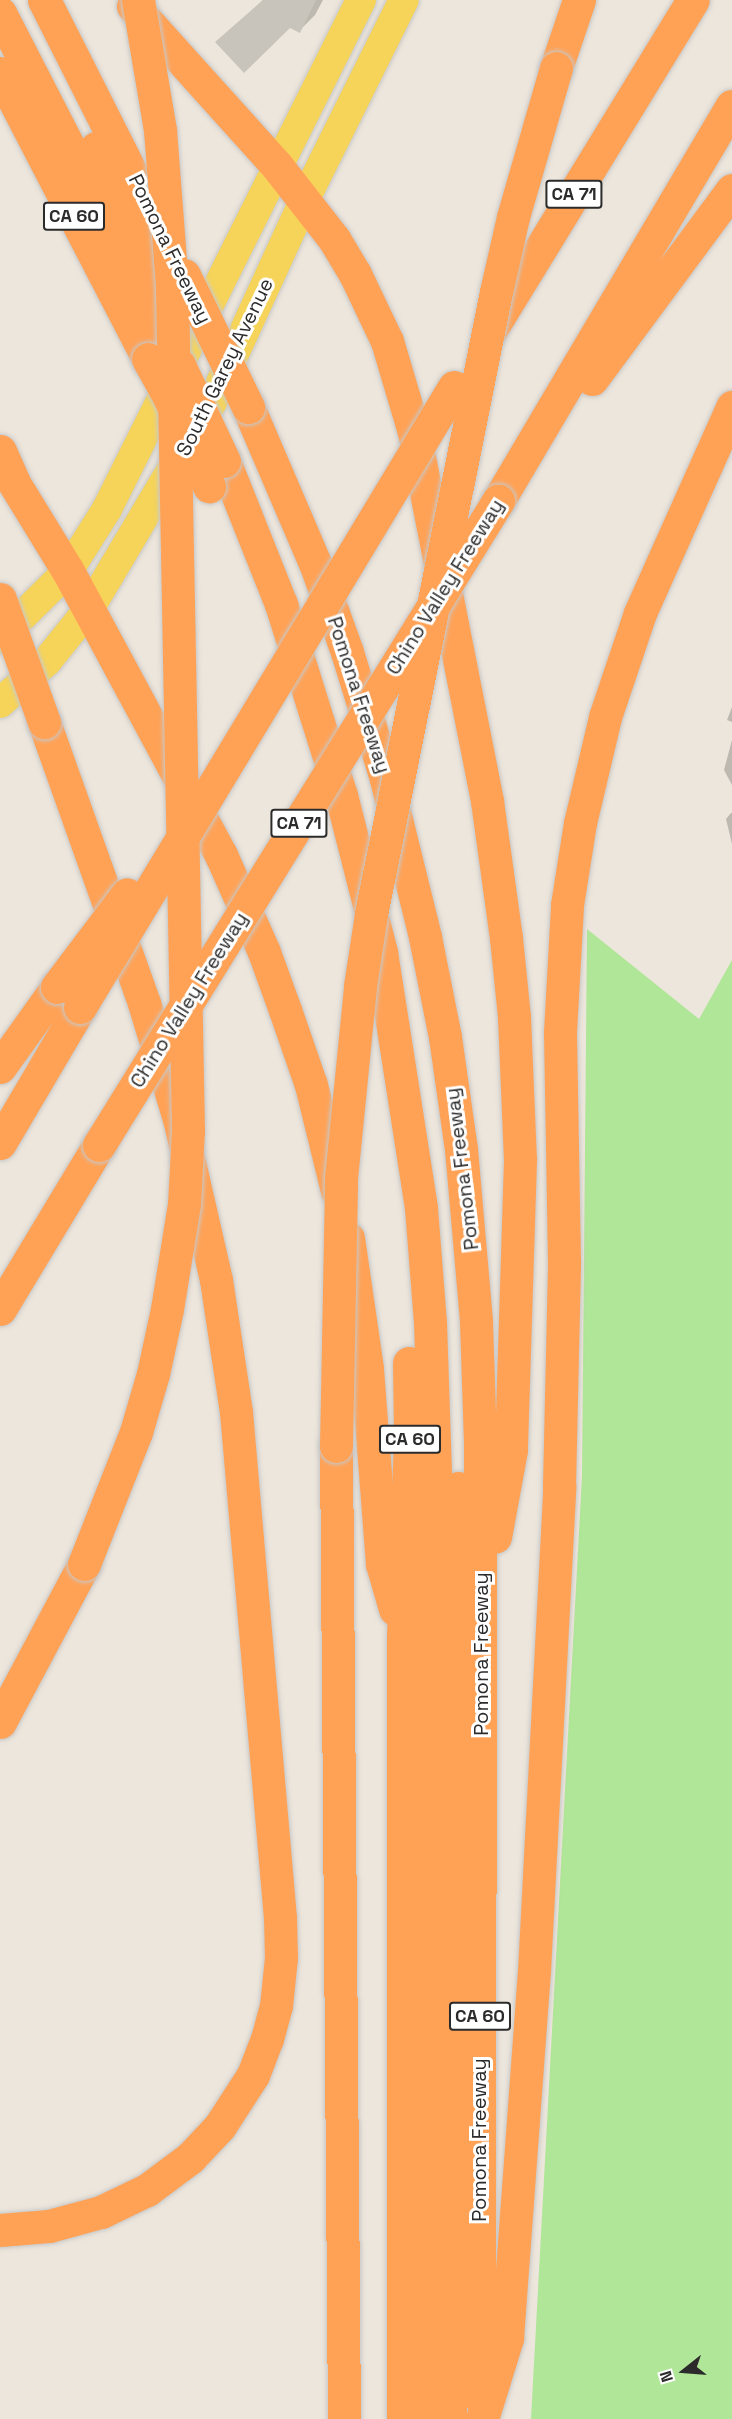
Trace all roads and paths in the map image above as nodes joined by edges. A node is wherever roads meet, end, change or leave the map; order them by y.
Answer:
1 (19, 0) edge
2 (44, 0) edge
3 (127, 0) edge
4 (138, 0) edge
5 (361, 0) edge
6 (579, 0) edge
7 (693, 0) edge
8 (401, 3) edge
9 (0, 13) edge
10 (0, 73) edge
11 (732, 106) edge
12 (277, 166) junction
13 (732, 190) edge
14 (305, 199) junction
15 (173, 302) junction
16 (732, 407) edge
17 (243, 418) junction
18 (534, 443) junction
19 (0, 451) edge
20 (217, 474) junction
21 (68, 571) junction
22 (0, 599) edge
23 (89, 609) junction
24 (0, 638) edge
25 (0, 703) edge
26 (69, 997) junction
27 (0, 1067) edge
28 (0, 1143) edge
29 (1, 1308) edge
30 (481, 1613) junction
31 (403, 1636) junction
32 (0, 1722) edge
33 (0, 2230) edge
34 (344, 2419) edge
35 (403, 2419) edge
36 (427, 2419) edge
37 (450, 2419) edge
38 (480, 2419) edge

1 - 15 highway
2 - 15 highway, Pomona Freeway / CA 60
3 - 12 highway
4 - 32 highway, bridge
5 - 12 main road
6 - 34 highway, bridge
7 - 26 highway, CA 71, bridge
8 - 14 main road, South Garey Avenue
9 - 15 highway
10 - 20 highway, CA 60, bridge
11 - 18 highway, Chino Valley Freeway / CA 71
12 - 14 highway
12 - 21 main road
13 - 18 highway
14 - 23 main road, South Garey Avenue
14 - 30 highway
15 - 17 highway, Pomona Freeway / CA 60, bridge
15 - 20 highway, bridge
16 - 38 highway
17 - 30 highway, Pomona Freeway / CA 60
17 - 37 highway
18 - 29 highway, Chino Valley Freeway / CA 71, bridge
19 - 21 highway
20 - 31 highway, CA 60
20 - 36 highway
21 - 23 highway
21 - 24 main road
22 - 33 highway, bridge
23 - 25 main road, South Garey Avenue
23 - 31 highway
26 - 27 highway
26 - 28 highway
30 - 38 highway, Pomona Freeway / CA 60
31 - 35 highway, CA 60

